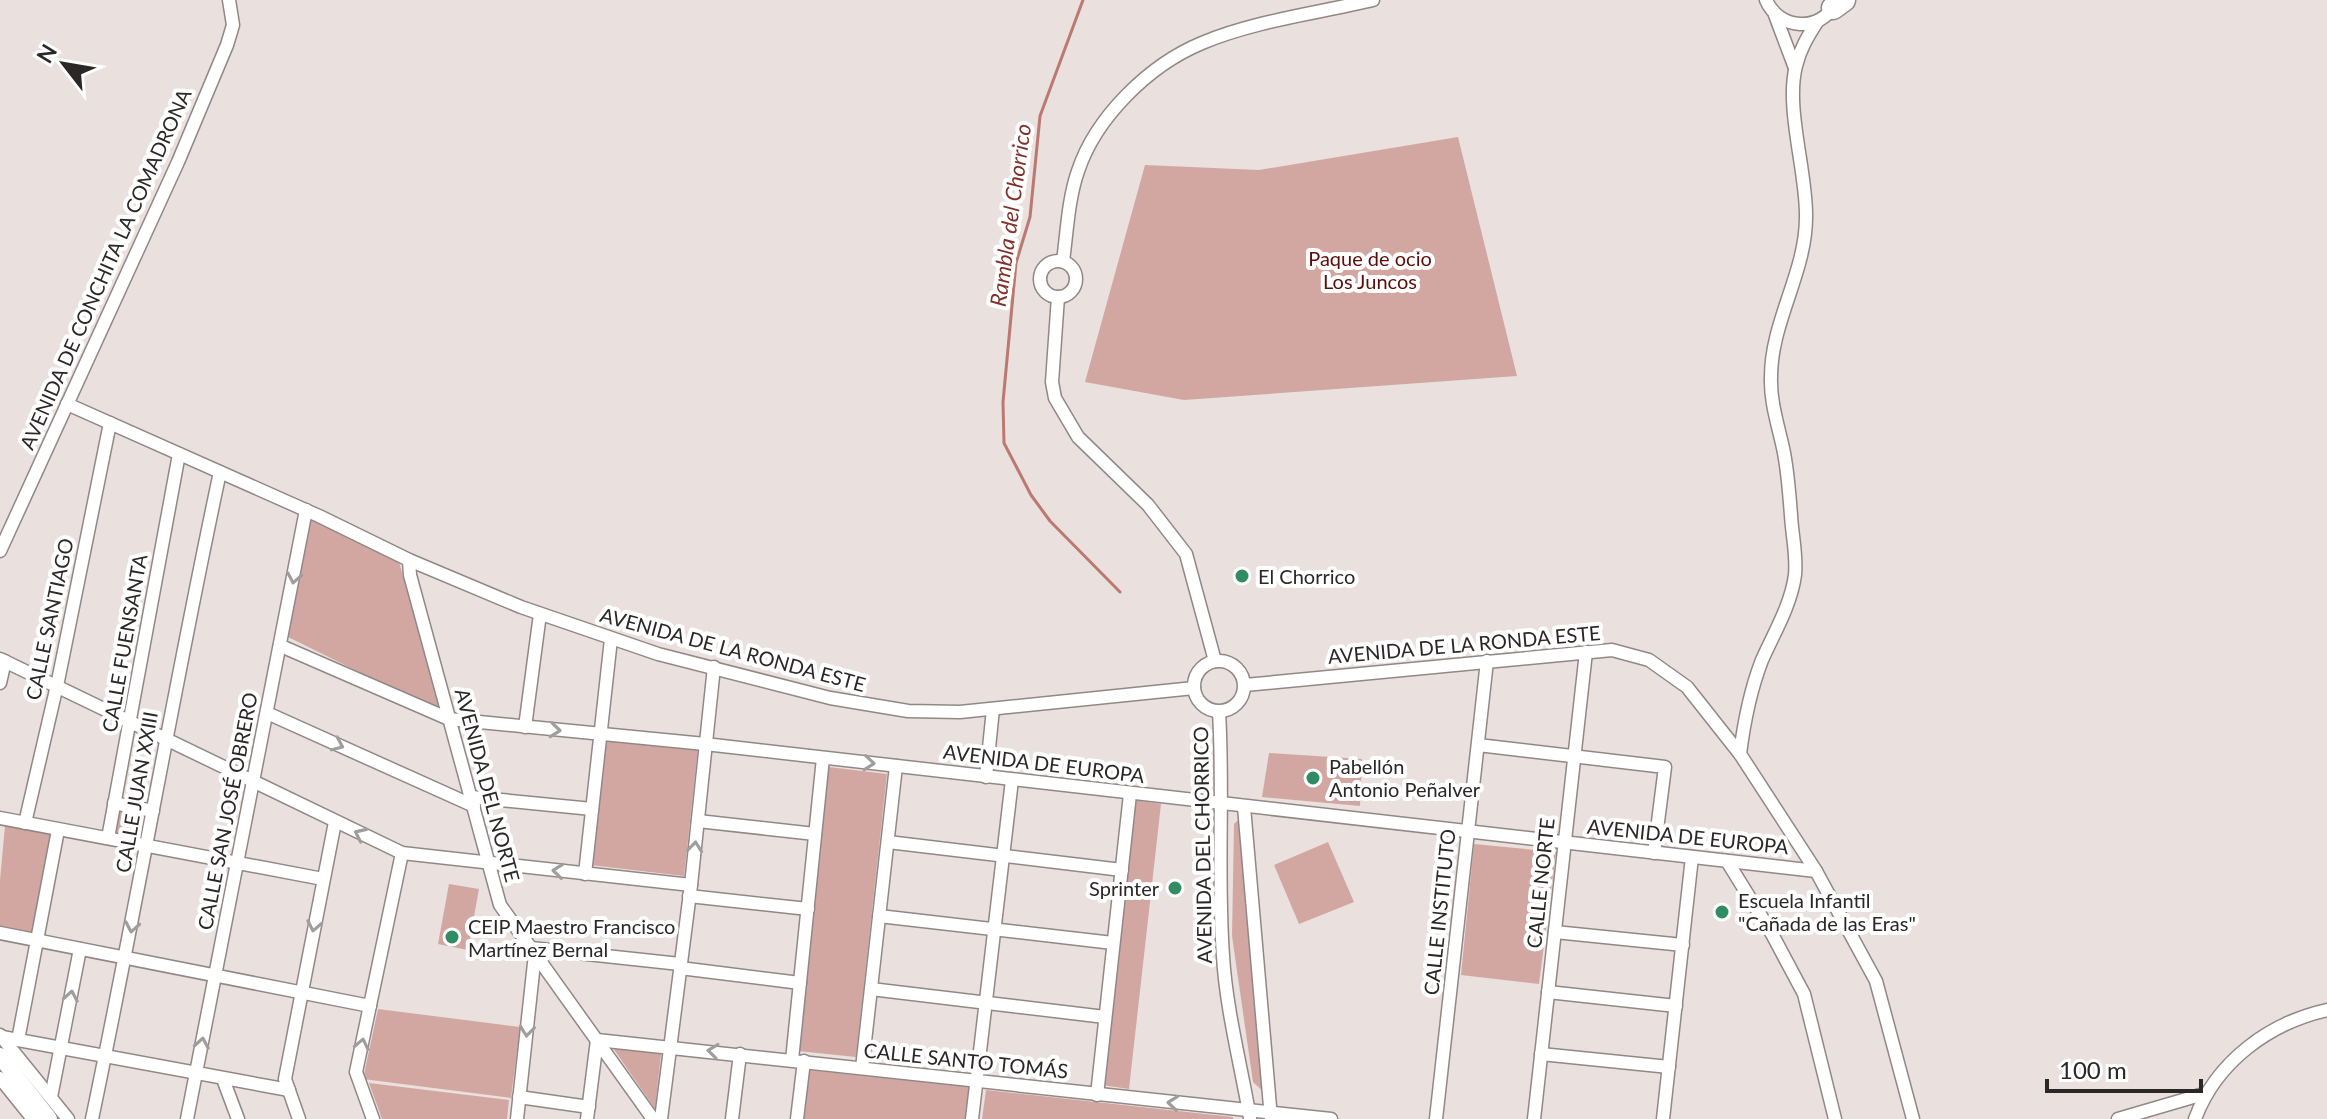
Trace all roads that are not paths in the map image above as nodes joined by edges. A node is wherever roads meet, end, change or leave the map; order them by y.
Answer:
1 (229, 0) edge
2 (1373, 0) edge
3 (1766, 0) edge
4 (1833, 8) edge
5 (1773, 12) junction
6 (1795, 68) junction
7 (1063, 261) junction
8 (1058, 297) junction
9 (67, 404) junction
10 (110, 423) junction
11 (179, 454) junction
12 (220, 472) junction
13 (306, 510) junction
14 (0, 551) edge
15 (409, 560) junction
16 (540, 614) junction
17 (611, 639) junction
18 (281, 646) junction
19 (1586, 652) junction
20 (3, 660) edge
21 (1215, 661) junction
22 (1487, 661) junction
23 (714, 667) junction
24 (0, 683) edge
25 (1245, 685) junction
26 (57, 686) junction
27 (1194, 688) junction
28 (993, 709) junction
29 (1219, 712) junction
30 (267, 713) junction
31 (449, 719) junction
32 (130, 723) junction
33 (525, 727) junction
34 (600, 734) junction
35 (166, 740) junction
36 (705, 744) junction
37 (1478, 745) junction
38 (1740, 754) junction
39 (1574, 757) junction
40 (823, 758) junction
41 (896, 766) junction
42 (986, 777) junction
43 (1012, 780) junction
44 (253, 782) junction
45 (1130, 794) junction
46 (472, 802) junction
47 (114, 803) junction
48 (1223, 804) junction
49 (1244, 807) junction
50 (592, 809) junction
51 (153, 811) junction
52 (0, 818) edge
53 (698, 821) junction
54 (335, 822) junction
55 (25, 823) junction
56 (58, 830) junction
57 (1468, 832) junction
58 (815, 834) junction
59 (108, 838) junction
60 (888, 842) junction
61 (1565, 843) junction
62 (147, 845) junction
63 (402, 853) junction
64 (1654, 853) junction
65 (1002, 856) junction
66 (1692, 857) junction
67 (1727, 861) junction
68 (237, 863) junction
69 (489, 863) junction
70 (1122, 870) junction
71 (1816, 871) junction
72 (585, 874) junction
73 (323, 879) junction
74 (690, 890) junction
75 (808, 909) junction
76 (879, 916) junction
77 (995, 929) junction
78 (1555, 932) junction
79 (0, 933) edge
80 (37, 940) junction
81 (1113, 943) junction
82 (1683, 945) junction
83 (80, 949) junction
84 (533, 951) junction
85 (126, 958) junction
86 (680, 966) junction
87 (214, 976) junction
88 (800, 983) junction
89 (871, 989) junction
90 (1548, 992) junction
91 (301, 994) junction
92 (986, 1003) junction
93 (370, 1006) junction
94 (1676, 1006) junction
95 (2327, 1010) edge
96 (1105, 1017) junction
97 (1, 1036) edge
98 (18, 1040) junction
99 (597, 1040) junction
100 (669, 1046) junction
101 (62, 1048) junction
102 (740, 1054) junction
103 (1541, 1054) junction
104 (0, 1056) edge
105 (105, 1057) junction
106 (798, 1061) junction
107 (1669, 1067) junction
108 (862, 1068) junction
109 (197, 1074) junction
110 (0, 1078) edge
111 (223, 1079) junction
112 (977, 1081) junction
113 (289, 1090) junction
114 (2207, 1093) junction
115 (1097, 1095) junction
116 (51, 1097) junction
117 (519, 1097) junction
118 (588, 1113) edge
119 (1249, 1115) edge
120 (1271, 1116) edge
121 (33, 1119) edge
122 (49, 1119) edge
123 (68, 1119) edge
124 (92, 1119) edge
125 (187, 1119) edge
126 (238, 1119) edge
127 (299, 1119) edge
128 (373, 1119) edge
129 (517, 1119) edge
130 (653, 1119) edge
131 (661, 1119) edge
132 (732, 1119) edge
133 (797, 1119) edge
134 (972, 1119) edge
135 (1331, 1119) edge
136 (1436, 1119) edge
137 (1534, 1119) edge
138 (1663, 1119) edge
139 (1835, 1119) edge
140 (1913, 1119) edge
141 (2118, 1119) edge
142 (2195, 1119) edge

1 - 9 street, AVENIDA DE CONCHITA LA COMADRONA
2 - 7 street
3 - 5 street
4 - 5 street
4 - 6 street
5 - 6 street
6 - 38 street
7 - 8 street
7 - 8 street
8 - 21 street
9 - 10 street, AVENIDA DE LA RONDA ESTE
9 - 14 street, AVENIDA DE CONCHITA LA COMADRONA
10 - 11 street, AVENIDA DE LA RONDA ESTE
10 - 26 street, CALLE SANTIAGO
11 - 12 street, AVENIDA DE LA RONDA ESTE
11 - 32 street, CALLE FUENSANTA
12 - 13 street, AVENIDA DE LA RONDA ESTE
12 - 35 street, CALLE JUAN XXIII
13 - 15 street, AVENIDA DE LA RONDA ESTE
13 -> 18 street, CALLE SAN JOSÉ OBRERO
15 - 16 street, AVENIDA DE LA RONDA ESTE
15 - 31 street, AVENIDA DEL NORTE
16 - 17 street, AVENIDA DE LA RONDA ESTE
16 - 33 street
17 - 23 street, AVENIDA DE LA RONDA ESTE
17 - 34 street
18 - 30 street, CALLE SAN JOSÉ OBRERO
18 - 31 street, AVENIDA DE EUROPA
19 - 22 street, AVENIDA DE LA RONDA ESTE
19 - 38 street, AVENIDA DE LA RONDA ESTE
19 - 39 street, CALLE NORTE
20 - 24 street
20 - 26 street
21 - 25 street
21 - 27 street
22 - 25 street, AVENIDA DE LA RONDA ESTE
22 - 37 street, CALLE INSTITUTO
23 - 28 street, AVENIDA DE LA RONDA ESTE
23 - 36 street
25 - 29 street
26 - 32 street
26 - 55 street, CALLE SANTIAGO
27 - 28 street, AVENIDA DE LA RONDA ESTE
27 - 29 street
28 - 42 street
29 - 48 street, AVENIDA DEL CHORRICO
30 - 44 street, CALLE SAN JOSÉ OBRERO
30 -> 46 street
31 - 33 street, AVENIDA DE EUROPA
31 - 46 street, AVENIDA DEL NORTE
32 - 35 street
32 - 47 street, CALLE FUENSANTA
33 -> 34 street, AVENIDA DE EUROPA
34 - 36 street, AVENIDA DE EUROPA
34 - 50 street
35 - 44 street
35 - 51 street, CALLE JUAN XXIII
36 - 40 street, AVENIDA DE EUROPA
36 - 53 street
37 - 39 street
37 - 57 street, CALLE INSTITUTO
38 - 71 street, AVENIDA DE LA RONDA ESTE
39 - 61 street, CALLE NORTE
39 - 64 street
40 -> 41 street, AVENIDA DE EUROPA
40 - 58 street
41 - 42 street, AVENIDA DE EUROPA
41 - 60 street
42 - 43 street, AVENIDA DE EUROPA
43 - 45 street, AVENIDA DE EUROPA
43 - 65 street
44 - 54 street
44 - 68 street, CALLE SAN JOSÉ OBRERO
45 - 48 street, AVENIDA DE EUROPA
45 - 70 street
46 - 50 street
46 - 69 street, AVENIDA DEL NORTE
47 - 51 street
47 - 59 street, CALLE FUENSANTA
48 - 49 street, AVENIDA DE EUROPA
48 - 119 street, AVENIDA DEL CHORRICO
49 - 57 street, AVENIDA DE EUROPA
49 - 120 street
50 - 72 street
51 - 62 street, CALLE JUAN XXIII
52 - 55 street
53 - 58 street
74 -> 53 street
63 -> 54 street
54 - 73 street
55 - 56 street
56 - 59 street
56 - 80 street
57 - 61 street, AVENIDA DE EUROPA
57 - 136 street, CALLE INSTITUTO
58 - 75 street
59 - 62 street
60 - 65 street
60 - 76 street
61 - 64 street, AVENIDA DE EUROPA
61 - 78 street, CALLE NORTE
62 - 68 street
62 -> 85 street, CALLE JUAN XXIII
63 - 69 street
63 - 93 street
64 - 66 street, AVENIDA DE EUROPA
65 - 70 street
65 - 77 street
66 - 67 street, AVENIDA DE EUROPA
66 - 82 street
67 - 71 street, AVENIDA DE EUROPA
67 - 139 street
68 - 73 street
68 - 87 street, CALLE SAN JOSÉ OBRERO
72 -> 69 street
69 - 84 street, AVENIDA DEL NORTE
70 - 81 street
71 - 140 street, AVENIDA DE LA RONDA ESTE
72 - 74 street
73 -> 91 street
74 - 75 street
74 - 86 street
75 - 88 street
76 - 77 street
76 - 89 street
77 - 81 street
77 - 92 street
78 - 82 street
78 - 90 street, CALLE NORTE
79 - 80 street
80 - 83 street
80 - 98 street
81 - 96 street
82 - 94 street
83 - 85 street
101 -> 83 street
84 - 86 street
84 - 99 street, AVENIDA DEL NORTE
84 -> 117 street
85 - 87 street
85 - 105 street, CALLE JUAN XXIII
86 - 88 street
86 - 100 street
87 - 91 street
109 -> 87 street, CALLE SAN JOSÉ OBRERO
88 - 106 street
89 - 92 street
89 - 108 street
90 - 94 street
90 - 103 street, CALLE NORTE
91 - 93 street
91 - 113 street
92 - 96 street
92 - 112 street
128 -> 93 street
94 - 107 street
95 - 114 street
96 - 115 street
97 - 98 street
97 - 116 street
98 - 101 street
99 - 100 street, CALLE SANTO TOMÁS
99 - 118 street
99 - 130 street, AVENIDA DEL NORTE
102 -> 100 street, CALLE SANTO TOMÁS
100 - 131 street
101 - 105 street
101 - 116 street
102 - 106 street, CALLE SANTO TOMÁS
102 - 132 street
103 - 107 street
103 - 137 street, CALLE NORTE
104 - 122 main road
105 - 109 street
105 - 124 street, CALLE JUAN XXIII
106 - 108 street, CALLE SANTO TOMÁS
106 - 133 street
107 - 138 street
108 - 112 street, CALLE SANTO TOMÁS
109 - 111 street
109 - 125 street, CALLE SAN JOSÉ OBRERO
110 - 121 street
111 - 113 street
111 - 126 street
112 - 115 street, CALLE SANTO TOMÁS
112 - 134 street
113 - 127 street
114 - 141 street
114 - 142 street
119 -> 115 street, CALLE SANTO TOMÁS
116 - 123 street
117 - 118 street
117 - 129 street
119 - 120 street, CALLE SANTO TOMÁS
120 - 135 street, CALLE SANTO TOMÁS

